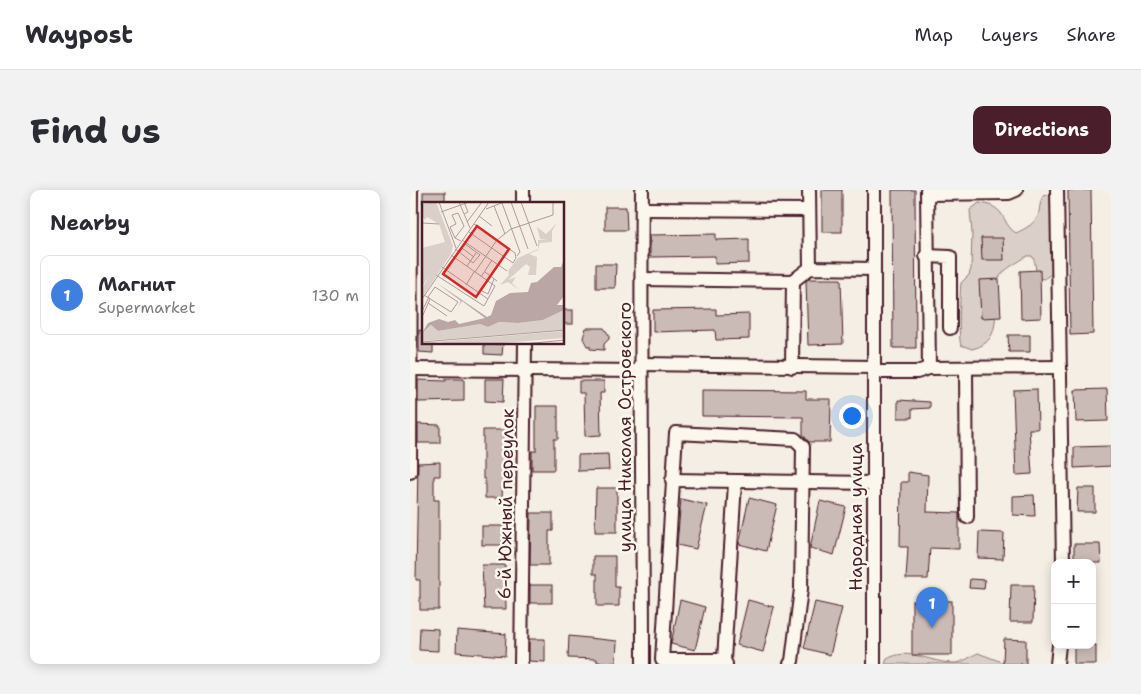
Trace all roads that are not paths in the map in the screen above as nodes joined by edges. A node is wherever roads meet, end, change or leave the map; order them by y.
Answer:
1 (411, 190) edge
2 (642, 190) edge
3 (809, 190) edge
4 (874, 190) edge
5 (1016, 190) edge
6 (1057, 190) edge
7 (927, 192) edge
8 (970, 192) edge
9 (642, 209) junction
10 (809, 210) junction
11 (926, 256) junction
12 (810, 268) junction
13 (874, 269) junction
14 (642, 279) junction
15 (793, 281) junction
16 (950, 328) dead end
17 (525, 345) edge
18 (792, 367) junction
19 (1060, 367) junction
20 (641, 368) junction
21 (929, 368) junction
22 (966, 369) junction
23 (411, 370) edge
24 (525, 370) junction
25 (874, 370) junction
26 (410, 472) edge
27 (672, 480) junction
28 (804, 482) junction
29 (735, 483) junction
30 (873, 483) junction
31 (967, 518) dead end
32 (1063, 559) edge
33 (1059, 649) edge
34 (725, 662) edge
35 (520, 664) edge
36 (643, 664) edge
37 (790, 664) edge
38 (874, 664) edge
39 (1057, 664) edge

1 - 23 street
2 - 9 street, улица Николая Островского
3 - 10 street
4 - 13 street, Народная улица
5 - 8 street
6 - 19 street
7 - 8 street
7 - 11 street
9 - 10 street
9 - 14 street, улица Николая Островского
10 - 12 street
11 - 16 street
11 - 21 street
12 - 13 street
12 - 15 street
13 - 25 street, Народная улица
14 - 15 street
14 - 20 street, улица Николая Островского
15 - 18 street
17 - 24 street, 6-й Южный переулок
18 - 20 street
18 - 25 street
19 - 22 street
19 - 32 street
20 - 24 street
20 - 36 street, улица Николая Островского
21 - 22 street
21 - 25 street
22 - 31 street
23 - 24 street
23 - 26 street
24 - 35 street, 6-й Южный переулок
25 - 30 street, Народная улица
27 - 28 street
27 - 29 street
27 - 34 street
28 - 29 street
28 - 30 street
28 - 37 street
29 - 34 street
30 - 38 street, Народная улица
33 - 39 street

